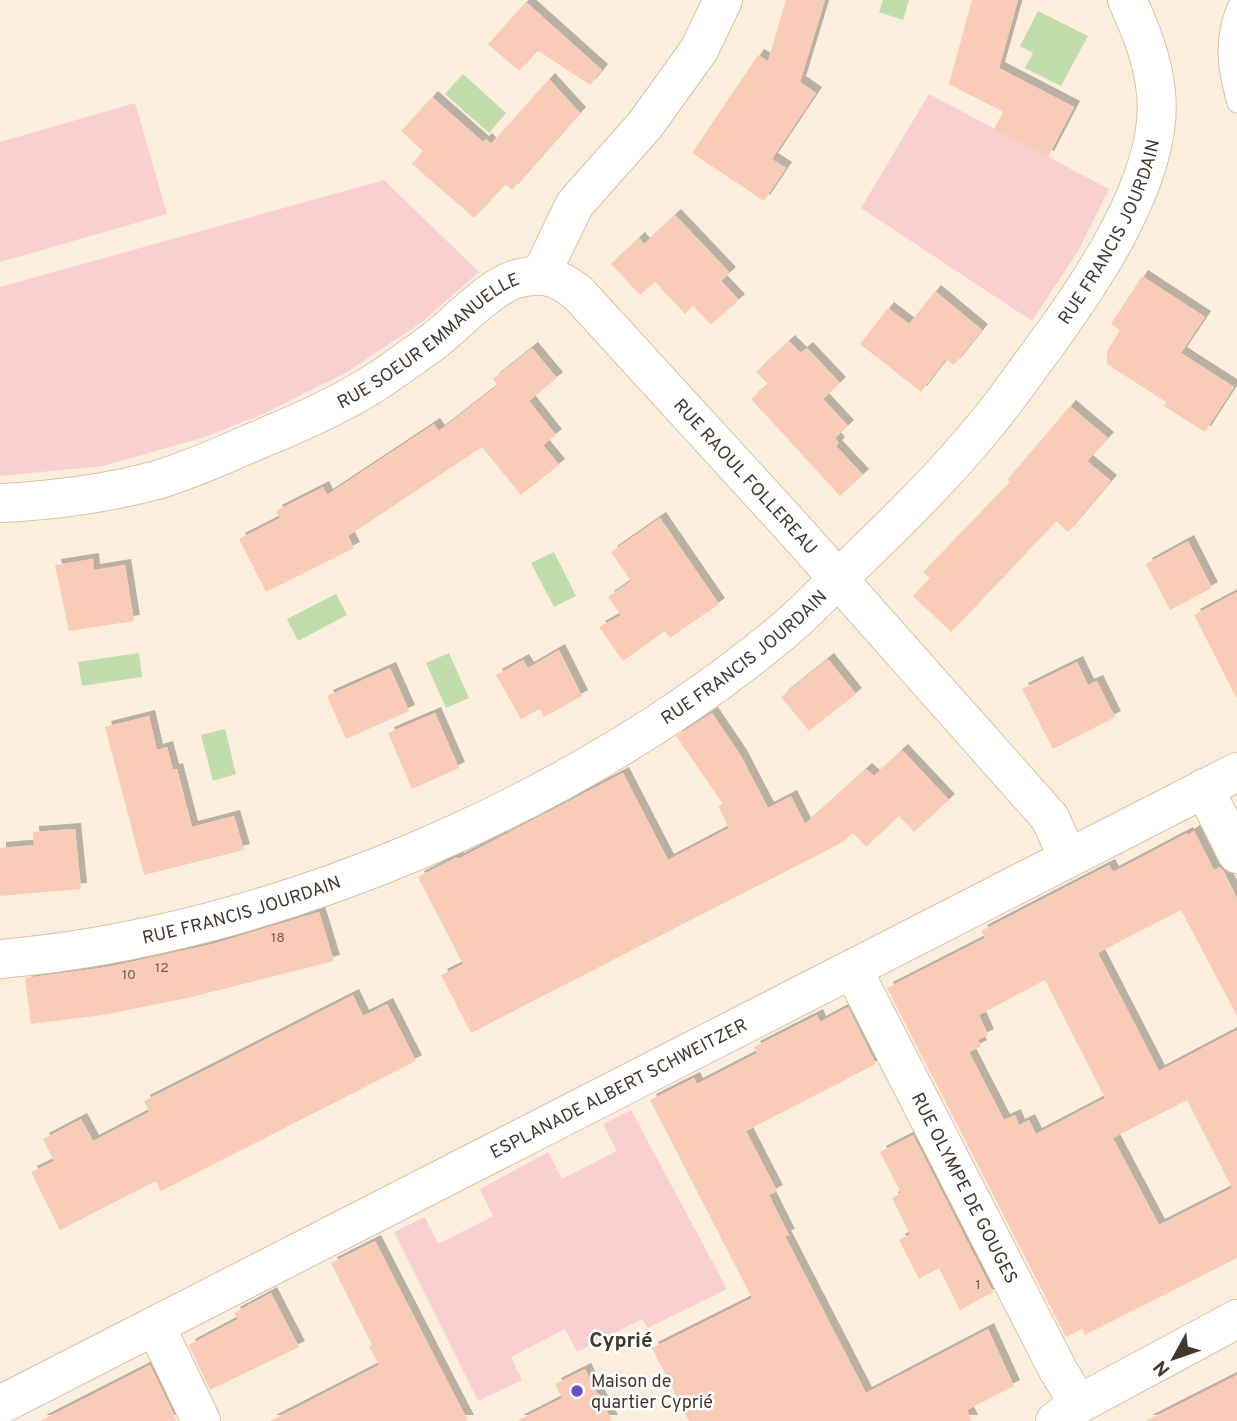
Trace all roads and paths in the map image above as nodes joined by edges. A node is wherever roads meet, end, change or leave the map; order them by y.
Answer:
1 (723, 0) edge
2 (1127, 0) edge
3 (1237, 7) edge
4 (1237, 103) edge
5 (540, 276) junction
6 (0, 503) edge
7 (838, 579) junction
8 (1220, 780) edge
9 (1237, 853) edge
10 (1068, 858) junction
11 (0, 959) edge
12 (853, 970) junction
13 (1237, 1319) edge
14 (156, 1327) junction
15 (0, 1405) edge
16 (1067, 1413) edge
17 (201, 1421) edge

1 - 5 street, RUE SOEUR EMMANUELLE
2 - 7 street, RUE FRANCIS JOURDAIN
3 - 4 lane
5 - 6 street, RUE SOEUR EMMANUELLE
5 - 7 street, RUE RAOUL FOLLEREAU
7 - 10 street, RUE RAOUL FOLLEREAU
7 - 11 street, RUE FRANCIS JOURDAIN
8 - 9 street
8 - 10 street, ESPLANADE ALBERT SCHWEITZER
10 - 12 street, ESPLANADE ALBERT SCHWEITZER
12 - 14 street, ESPLANADE ALBERT SCHWEITZER
12 - 16 street, RUE OLYMPE DE GOUGES
13 - 16 street
14 - 15 street, ESPLANADE ALBERT SCHWEITZER
14 - 17 street

